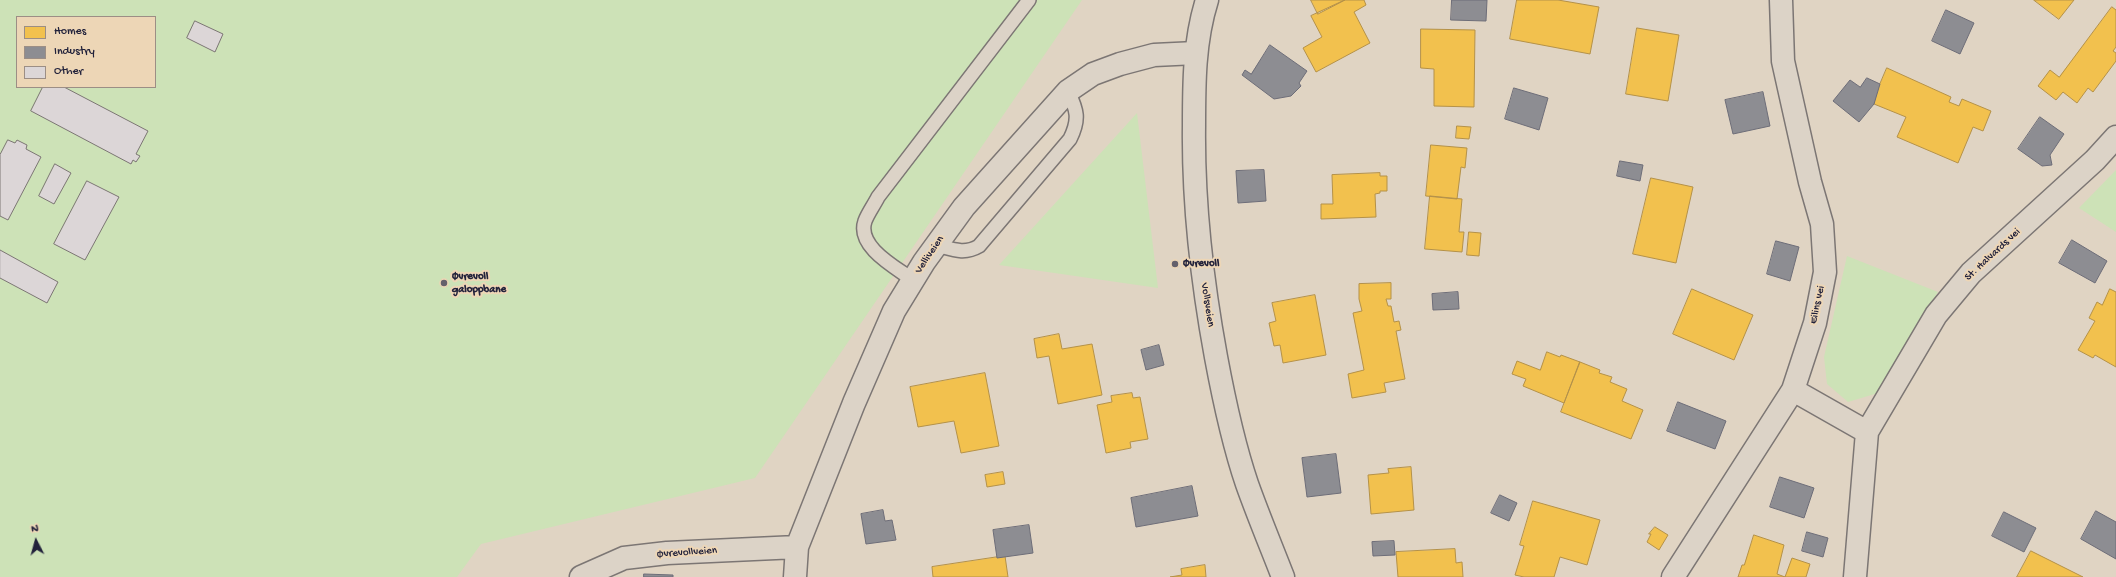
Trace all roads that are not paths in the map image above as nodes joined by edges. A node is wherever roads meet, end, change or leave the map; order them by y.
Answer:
1 (1028, 0) edge
2 (1207, 0) edge
3 (1781, 0) edge
4 (1196, 53) junction
5 (1068, 91) junction
6 (2116, 136) edge
7 (936, 245) junction
8 (913, 280) junction
9 (1793, 390) junction
10 (1866, 432) junction
11 (797, 547) junction
12 (581, 577) edge
13 (795, 577) edge
14 (1283, 577) edge
15 (1673, 577) edge
16 (1855, 577) edge

1 - 8 lane
2 - 4 street, Vollsveien
3 - 9 street, Eilins vei
4 - 5 street, Velliveien
4 - 14 street, Vollsveien
5 - 7 street, Velliveien
5 - 7 lane
6 - 10 street, St. Halvards vei
7 - 8 street, Velliveien
8 - 11 street, Velliveien
9 - 10 street
9 - 15 street, Eilins vei
10 - 16 street, St. Halvards vei
11 - 12 street, Øvrevollveien
11 - 13 street, Velliveien

